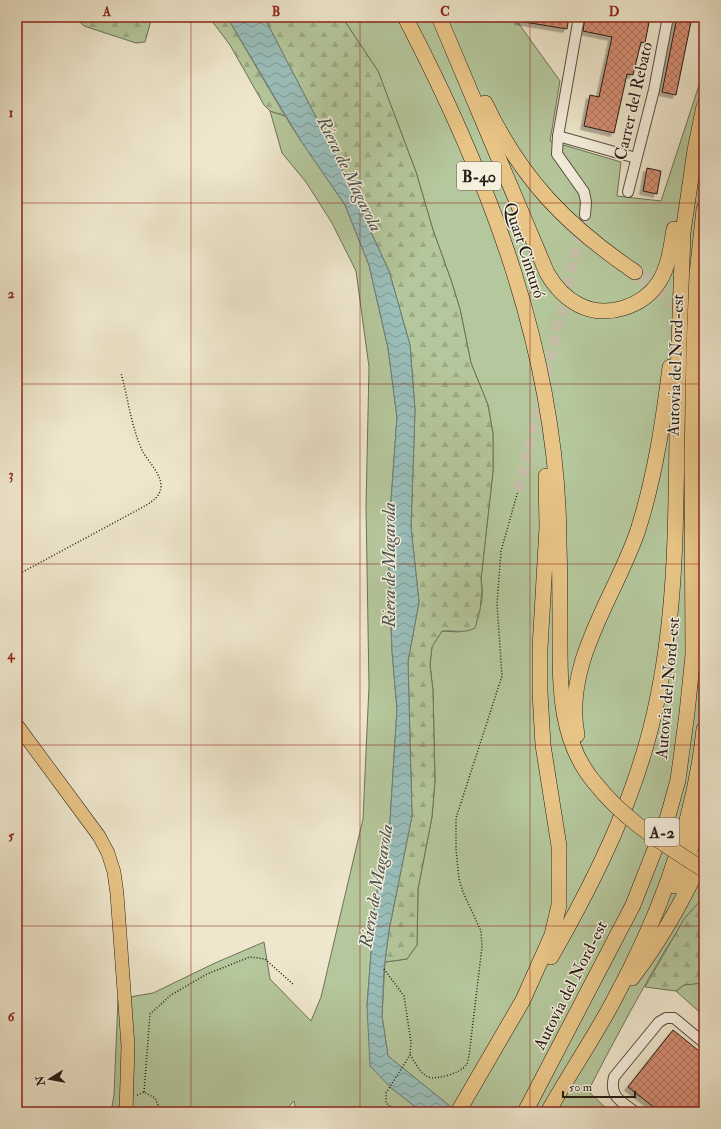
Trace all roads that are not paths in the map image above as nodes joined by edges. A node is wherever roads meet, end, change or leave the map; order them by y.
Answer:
1 (405, 17) edge
2 (439, 17) edge
3 (445, 17) edge
4 (579, 17) edge
5 (666, 19) edge
6 (704, 106) edge
7 (558, 136) junction
8 (695, 150) junction
9 (636, 158) junction
10 (628, 192) dead end
11 (704, 209) edge
12 (585, 215) tunnel mouth
13 (683, 237) junction
14 (635, 272) tunnel mouth
15 (532, 344) junction
16 (17, 725) edge
17 (704, 729) edge
18 (595, 783) junction
19 (704, 805) edge
20 (704, 855) edge
21 (704, 870) edge
22 (639, 949) junction
23 (524, 1000) junction
24 (614, 1000) junction
25 (704, 1043) edge
26 (126, 1112) edge
27 (458, 1112) edge
28 (525, 1112) edge
29 (548, 1112) edge
30 (635, 1112) edge

1 - 15 highway, Quart Cinturó / B-40
2 - 8 highway
3 - 14 highway
4 - 7 street
5 - 9 street, Carrer del Rebato
6 - 8 highway
7 - 9 street
7 - 12 street
8 - 13 highway
9 - 10 street, Carrer del Rebato
11 - 28 highway, Autovia del Nord-est / A-2
13 - 18 highway
13 - 23 highway
15 - 18 highway
15 - 23 highway
16 - 26 main road
17 - 22 highway, A-2
18 - 21 highway, bridge
19 - 22 highway
20 - 24 highway
22 - 24 highway, A-2
23 - 27 highway
24 - 29 highway, A-2
25 - 30 street

